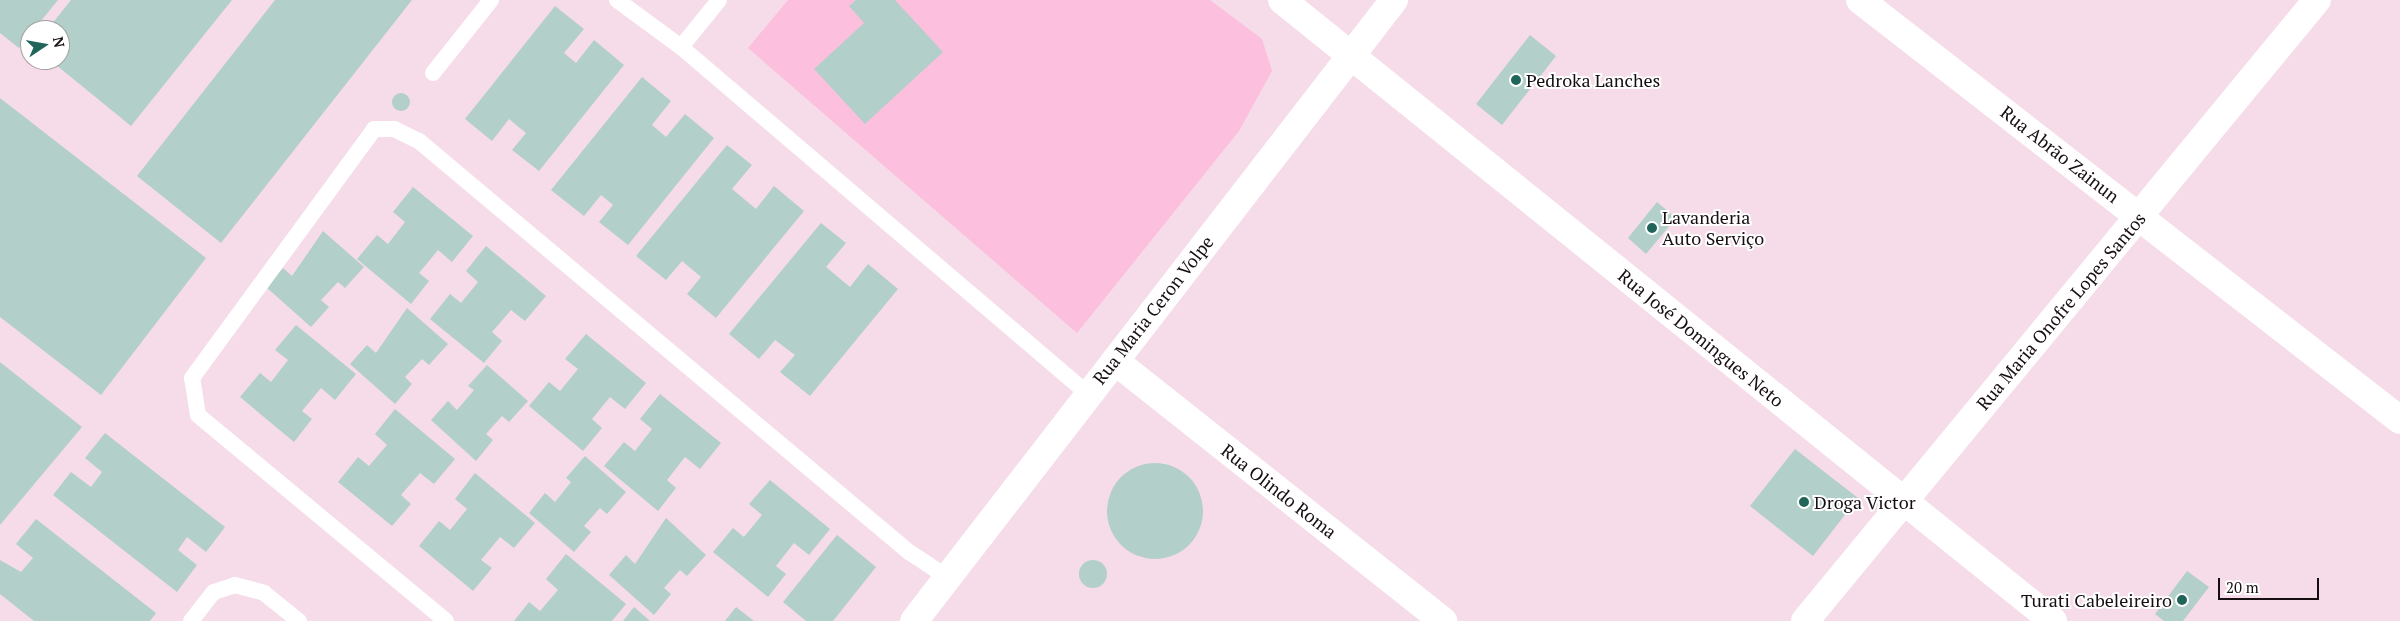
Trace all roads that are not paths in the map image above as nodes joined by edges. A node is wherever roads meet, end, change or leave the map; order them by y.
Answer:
1 (491, 0) edge
2 (617, 0) edge
3 (719, 0) edge
4 (1282, 0) edge
5 (1394, 0) edge
6 (1860, 0) edge
7 (2317, 0) edge
8 (681, 47) junction
9 (1351, 52) junction
10 (433, 73) dead end
11 (2139, 216) junction
12 (1115, 361) junction
13 (1088, 394) junction
14 (2400, 420) edge
15 (1902, 503) junction
16 (947, 576) junction
17 (191, 621) edge
18 (299, 621) edge
19 (446, 621) edge
20 (914, 621) edge
21 (1443, 621) edge
22 (1805, 621) edge
23 (2053, 621) edge

1 - 10 lane
2 - 8 lane
3 - 8 lane
4 - 9 street, Rua José Domingues Neto
5 - 9 street, Rua Maria Ceron Volpe
6 - 11 street, Rua Abrão Zainun
7 - 11 street, Rua Maria Onofre Lopes Santos
8 - 13 lane
9 - 12 street, Rua Maria Ceron Volpe
9 - 15 street, Rua José Domingues Neto
11 - 14 street, Rua Abrão Zainun
11 - 15 street, Rua Maria Onofre Lopes Santos
12 - 13 street, Rua Maria Ceron Volpe
12 - 21 street, Rua Olindo Roma
13 - 16 street, Rua Maria Ceron Volpe
15 - 22 street, Rua Maria Onofre Lopes Santos
15 - 23 street, Rua José Domingues Neto
16 - 19 lane
16 - 20 street, Rua Maria Ceron Volpe
17 - 18 lane

